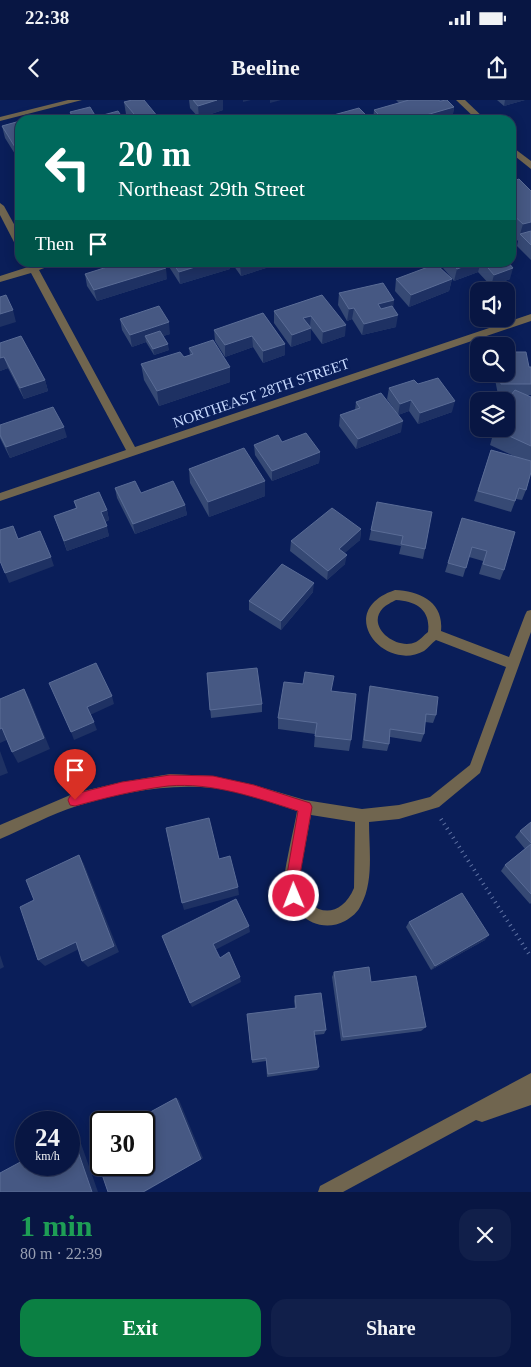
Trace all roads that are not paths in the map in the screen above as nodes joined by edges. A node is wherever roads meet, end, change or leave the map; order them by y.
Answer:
1 (78, 100) edge
2 (460, 100) edge
3 (15, 115) edge
4 (16, 115) edge
5 (476, 115) edge
6 (0, 119) edge
7 (516, 152) edge
8 (531, 166) edge
9 (0, 206) edge
10 (15, 234) edge
11 (30, 267) edge
12 (33, 267) edge
13 (0, 279) edge
14 (531, 317) edge
15 (132, 452) junction
16 (0, 497) edge
17 (531, 616) edge
18 (434, 634) junction
19 (513, 664) junction
20 (305, 807) junction
21 (362, 816) junction
22 (0, 832) edge
23 (531, 1081) edge
24 (531, 1097) edge
25 (444, 1127) junction
26 (326, 1192) edge

1 - 4 street
2 - 5 street
3 - 6 street
7 - 8 street
9 - 10 street
11 - 13 street
12 - 15 street
14 - 15 street, NORTHEAST 28TH STREET
15 - 16 street, NORTHEAST 28TH STREET
17 - 19 street
18 - 18 street
18 - 19 street
19 - 21 street
20 - 21 street
20 - 21 street
20 - 22 street
23 - 25 street
24 - 25 street
25 - 26 street

